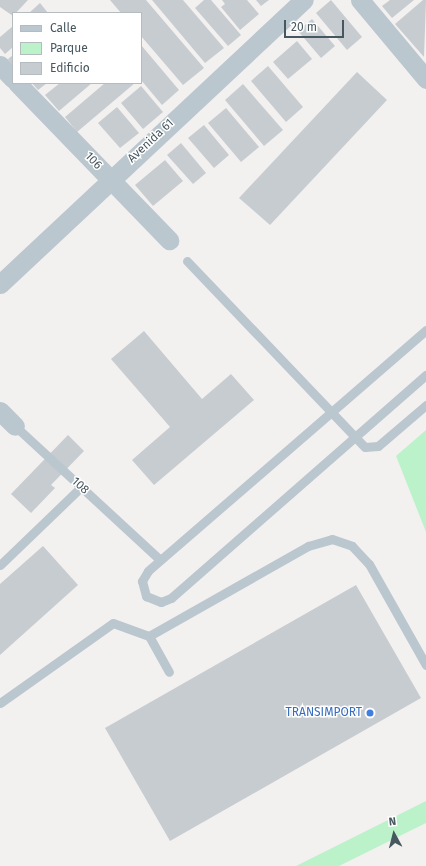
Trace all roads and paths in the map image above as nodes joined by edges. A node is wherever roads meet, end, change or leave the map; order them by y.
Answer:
1 (304, 0) edge
2 (360, 0) edge
3 (0, 65) edge
4 (12, 77) edge
5 (426, 79) edge
6 (18, 84) edge
7 (110, 178) junction
8 (169, 240) dead end
9 (186, 261) dead end
10 (0, 284) edge
11 (426, 330) edge
12 (426, 375) edge
13 (426, 405) edge
14 (0, 411) edge
15 (330, 413) junction
16 (15, 426) joint
17 (354, 438) junction
18 (81, 487) junction
19 (160, 560) junction
20 (0, 565) edge
21 (149, 636) junction
22 (426, 665) edge
23 (169, 672) dead end
24 (0, 703) edge

1 - 7 street, Avenida 61
2 - 5 street
3 - 4 street
6 - 7 street, 106
7 - 8 street, 106
7 - 10 street, Avenida 61
9 - 15 lane
11 - 15 lane
12 - 17 lane
13 - 17 lane
14 - 16 street, 108
15 - 17 lane
15 - 19 lane
16 - 18 lane, 108
17 - 19 lane
18 - 19 lane, 108
18 - 20 lane
21 - 22 lane
21 - 23 lane
21 - 24 lane

